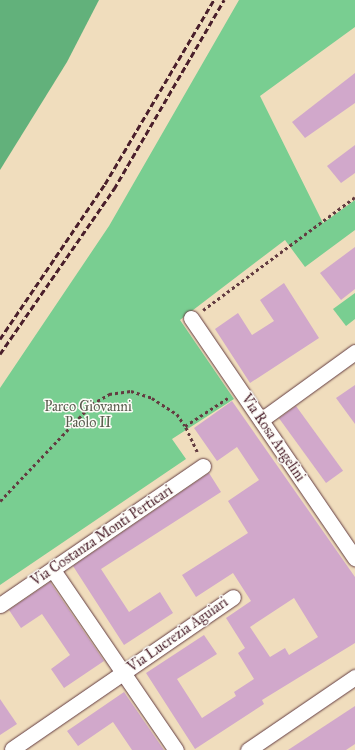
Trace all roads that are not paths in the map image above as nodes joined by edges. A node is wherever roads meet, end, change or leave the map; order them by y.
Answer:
1 (191, 318) road end
2 (355, 352) edge
3 (260, 420) junction
4 (203, 466) road end
5 (355, 558) edge
6 (53, 570) junction
7 (233, 597) dead end
8 (0, 605) edge
9 (123, 673) junction
10 (355, 677) edge
11 (12, 750) edge
12 (176, 750) edge
13 (248, 750) edge

1 - 3 street, Via Rosa Angelini
2 - 3 street
3 - 5 street, Via Rosa Angelini
4 - 6 street, Via Costanza Monti Perticari
6 - 8 street, Via Costanza Monti Perticari
6 - 9 street, Via Lucrezia Aguiari
7 - 9 street, Via Lucrezia Aguiari
9 - 11 street, Via Lucrezia Aguiari
9 - 12 street, Via Lucrezia Aguiari
10 - 13 street

